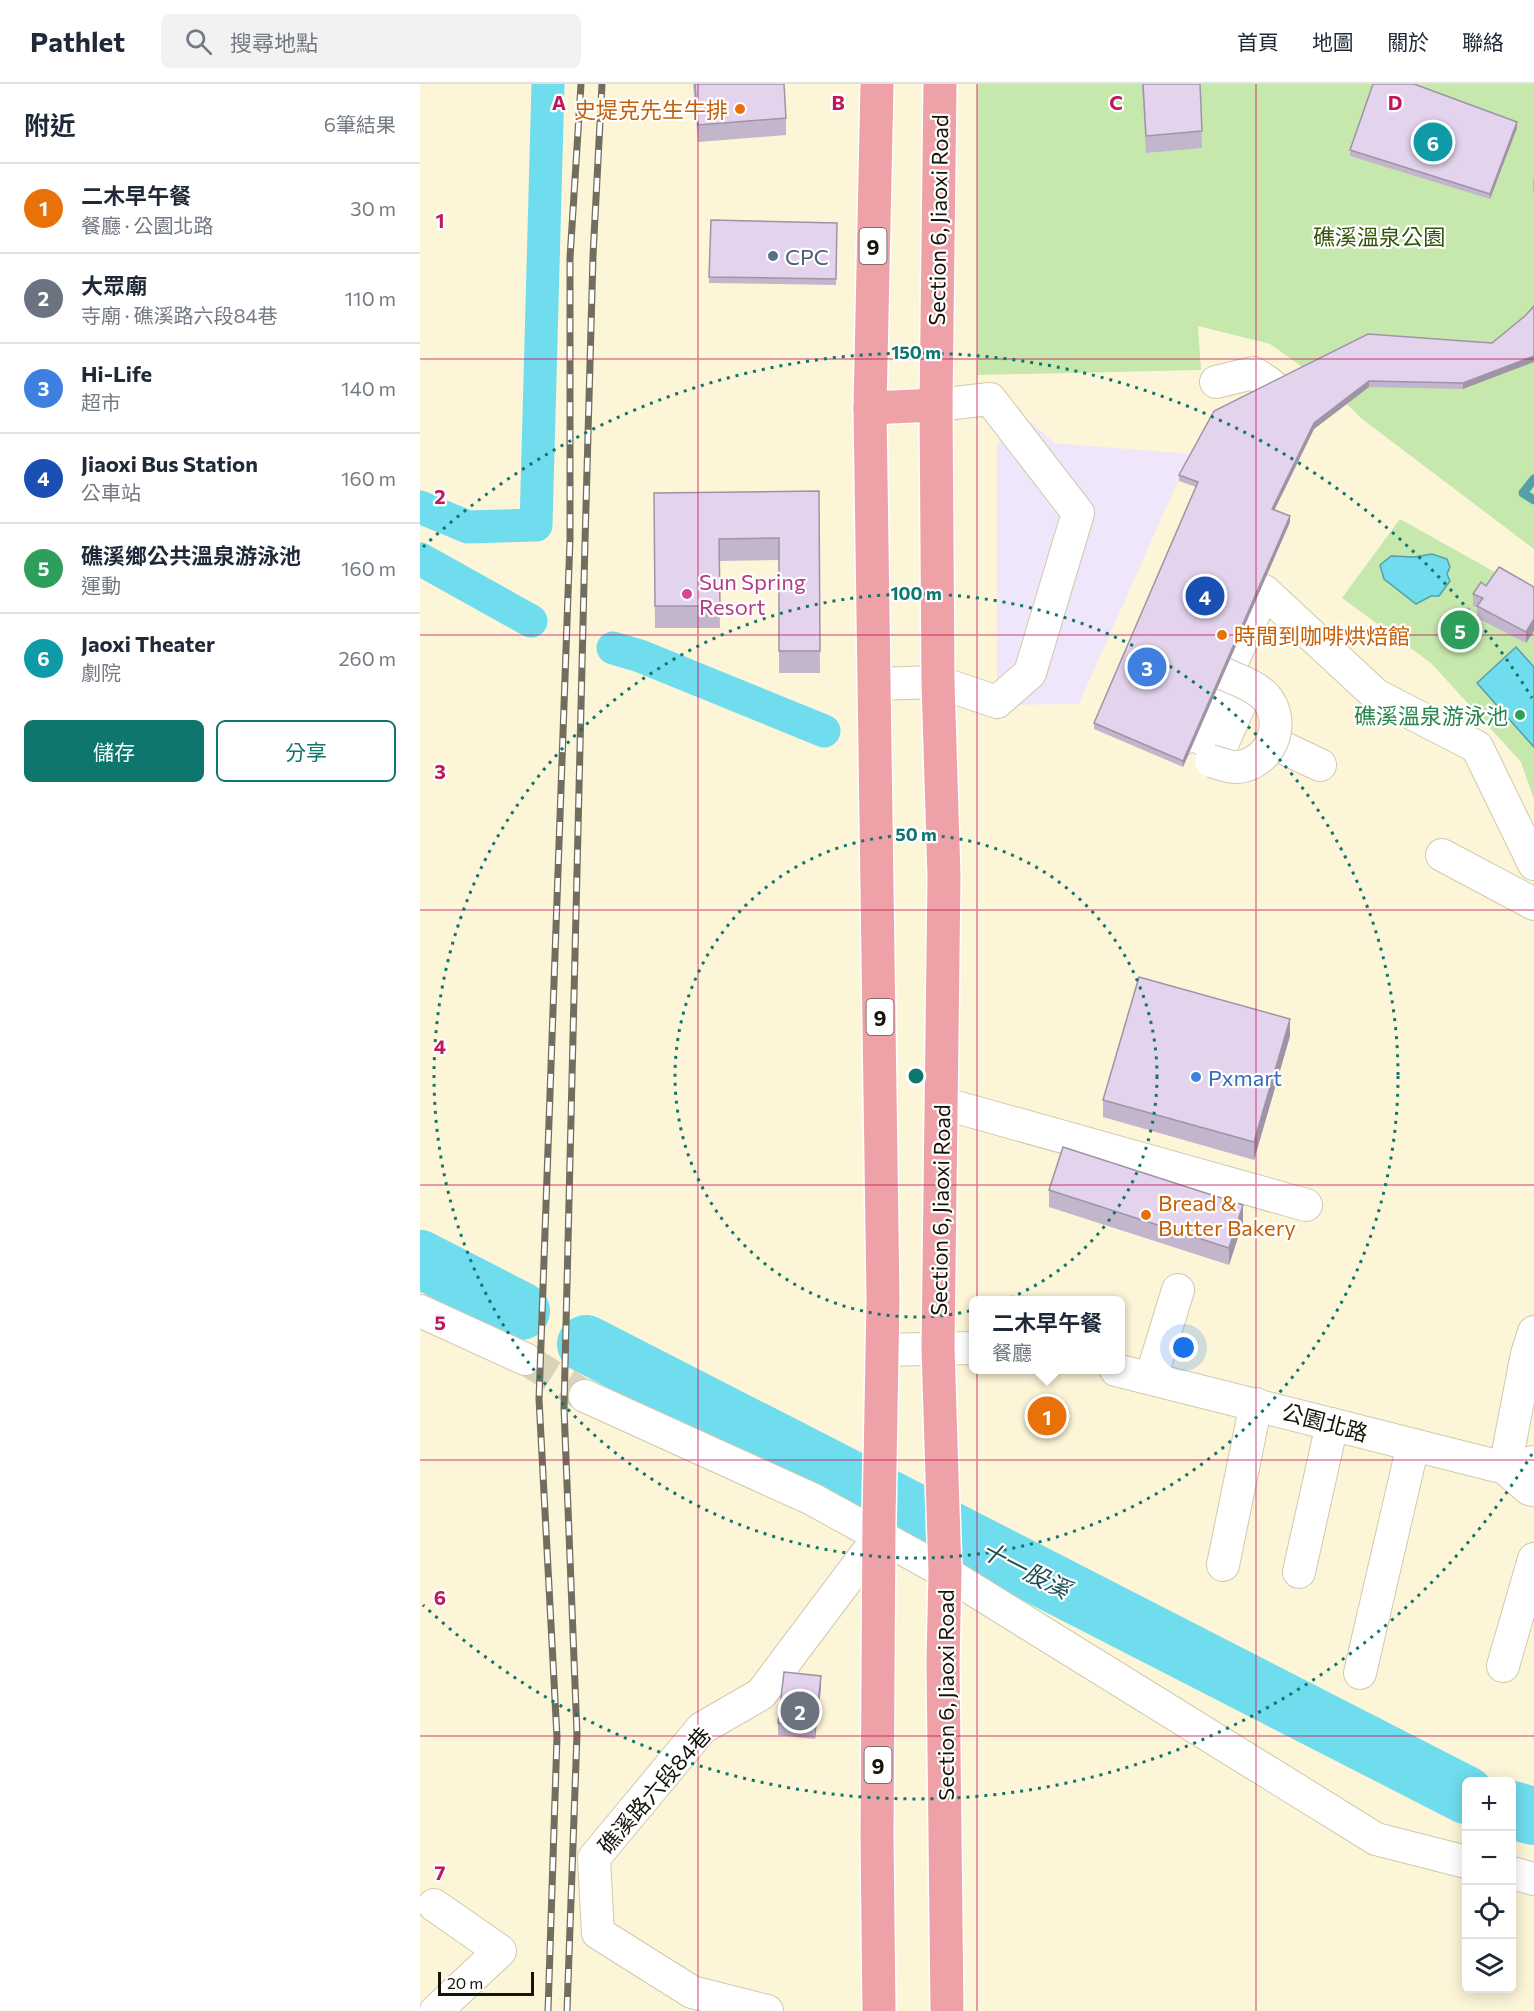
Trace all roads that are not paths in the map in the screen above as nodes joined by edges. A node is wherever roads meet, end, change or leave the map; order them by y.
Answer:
1 (877, 84) edge
2 (940, 84) edge
3 (1216, 382) dead end
4 (936, 405) junction
5 (870, 408) junction
6 (1269, 451) edge
7 (1213, 669) edge
8 (938, 682) junction
9 (875, 684) junction
10 (1209, 740) junction
11 (1176, 742) edge
12 (1273, 743) junction
13 (1320, 765) dead end
14 (1442, 855) dead end
15 (1534, 864) edge
16 (1534, 904) edge
17 (942, 1103) junction
18 (1306, 1205) dead end
19 (1178, 1290) dead end
20 (420, 1311) edge
21 (1534, 1332) edge
22 (938, 1348) junction
23 (969, 1348) edge
24 (882, 1350) junction
25 (525, 1359) tunnel mouth
26 (1125, 1372) edge
27 (1151, 1377) junction
28 (585, 1396) tunnel mouth
29 (1256, 1404) junction
30 (1332, 1424) junction
31 (1413, 1445) junction
32 (1519, 1465) edge
33 (1534, 1490) edge
34 (879, 1528) junction
35 (1534, 1559) edge
36 (945, 1564) junction
37 (1223, 1565) dead end
38 (1299, 1572) dead end
39 (1503, 1666) dead end
40 (1360, 1673) dead end
41 (1462, 1861) edge
42 (1516, 1874) edge
43 (1534, 1879) edge
44 (434, 1905) dead end
45 (436, 2011) edge
46 (767, 2011) edge
47 (879, 2011) edge
48 (947, 2011) edge

1 - 5 main road, 9
2 - 4 main road, Section 6, Jiaoxi Road
3 - 6 street
4 - 5 main road
4 - 8 main road, Section 6, Jiaoxi Road
4 - 8 street
5 - 9 main road, 9
7 - 12 street, bridge
8 - 9 street
8 - 17 main road, Section 6, Jiaoxi Road
9 - 24 main road, 9
10 - 11 street
10 - 12 street, bridge
10 - 15 street
12 - 13 street
14 - 16 street
17 - 18 street
17 - 22 main road, Section 6, Jiaoxi Road
19 - 27 street
20 - 25 street
21 - 32 street
22 - 23 street
22 - 24 street
22 - 36 main road, Section 6, Jiaoxi Road
24 - 34 main road, 9
26 - 27 street, 公園北路
27 - 29 street, 公園北路
28 - 34 street
29 - 30 street, 公園北路
29 - 37 street
30 - 31 street, 公園北路
30 - 38 street
31 - 32 street, 公園北路
31 - 40 street
32 - 33 street
34 - 36 street
34 - 46 street, 礁溪路六段84巷
34 - 47 main road, 9
35 - 39 street
36 - 41 street
36 - 48 main road, Section 6, Jiaoxi Road
42 - 43 street
44 - 45 street

